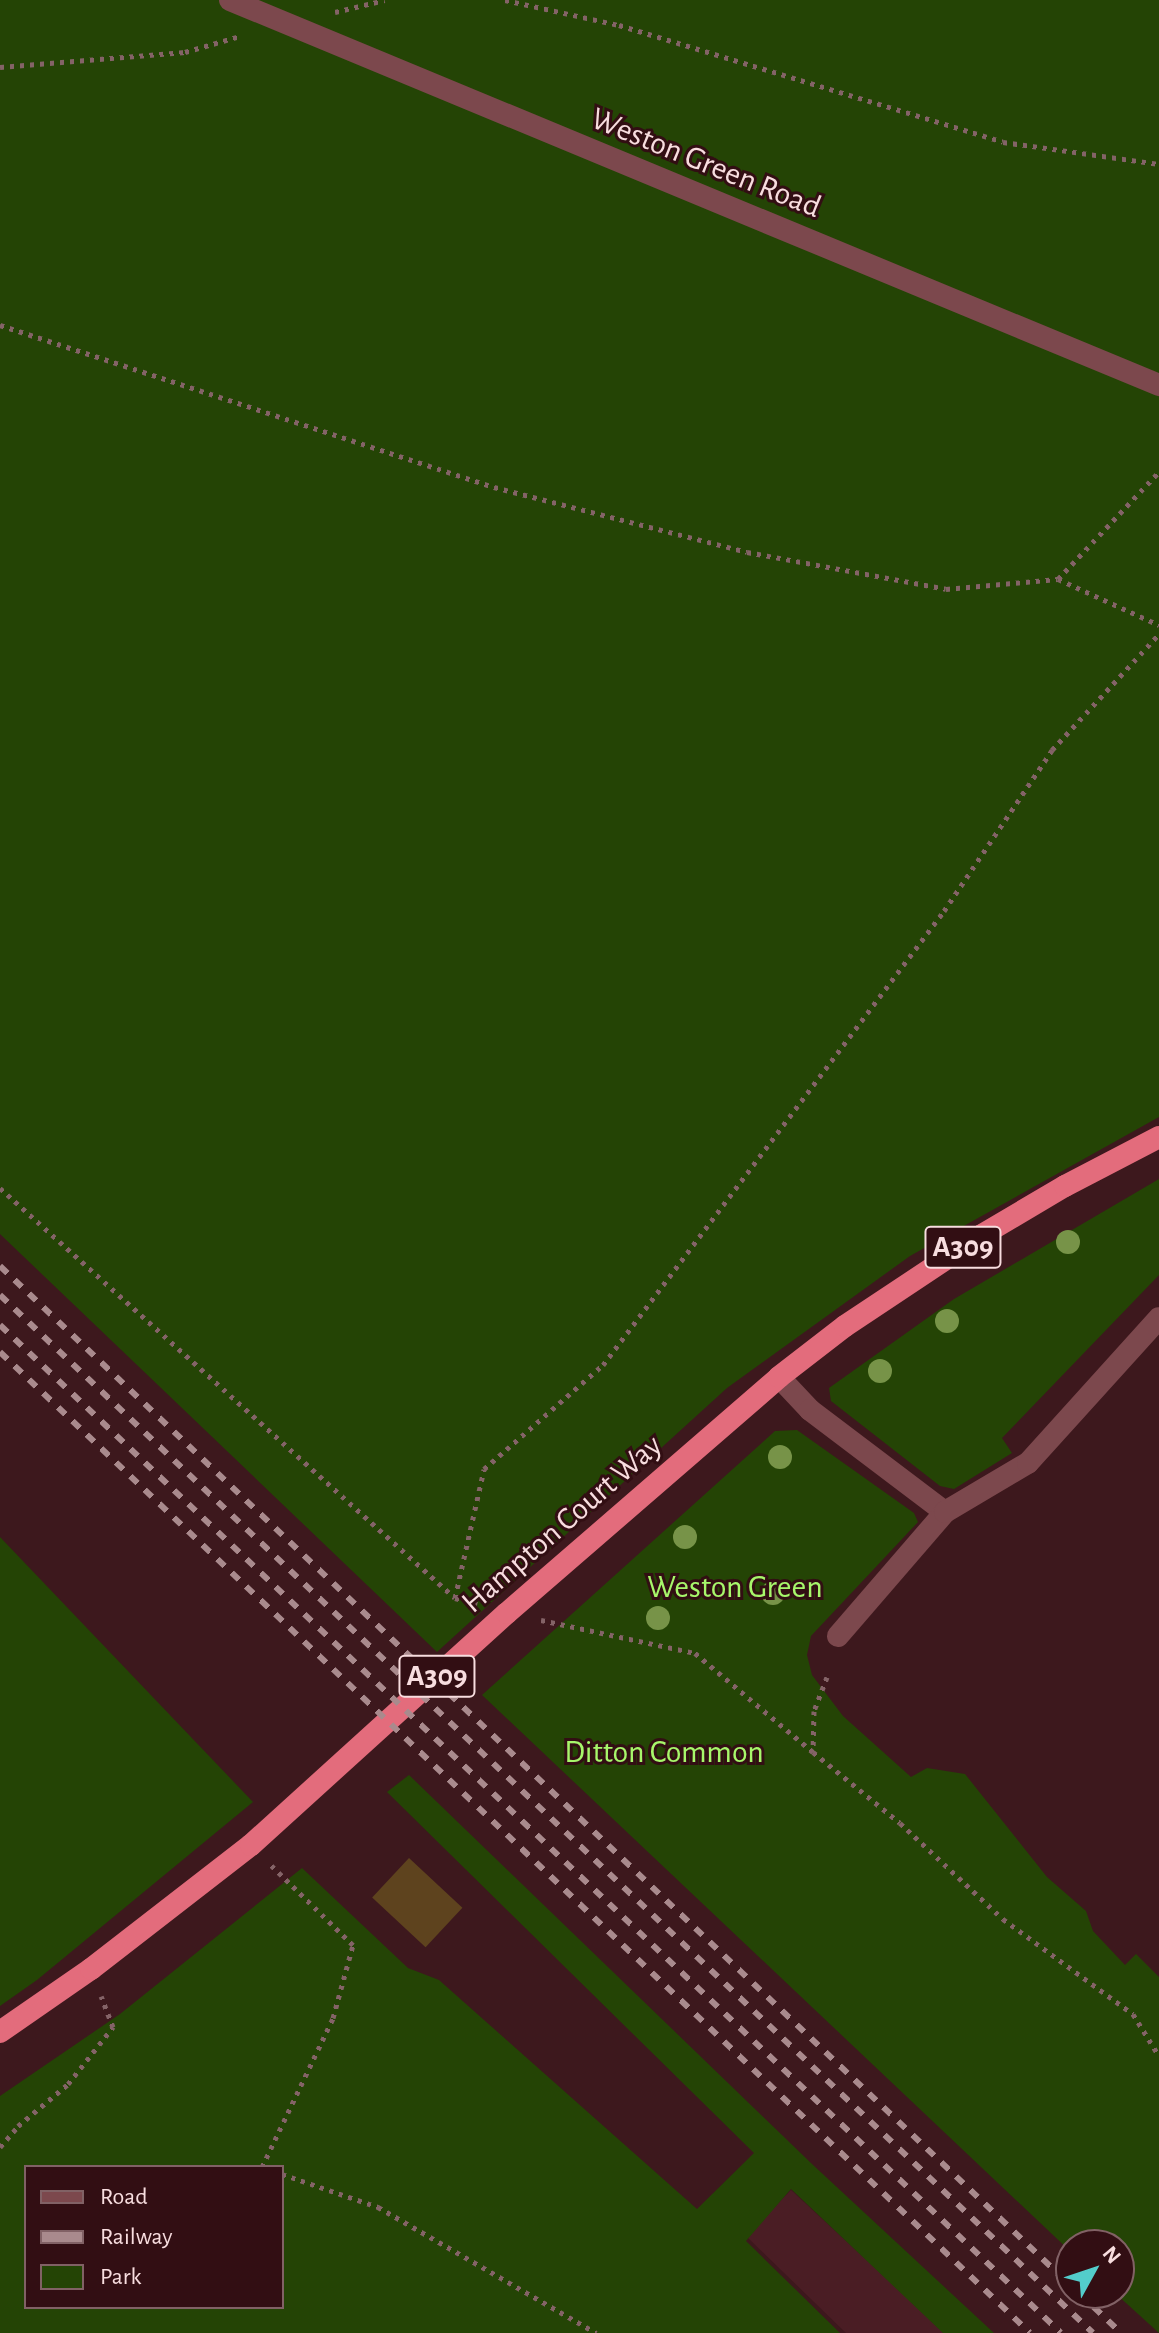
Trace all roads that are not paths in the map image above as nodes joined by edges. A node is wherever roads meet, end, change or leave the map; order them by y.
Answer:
1 (230, 0) edge
2 (1159, 385) edge
3 (1159, 1137) edge
4 (1159, 1318) edge
5 (779, 1377) junction
6 (945, 1512) junction
7 (838, 1636) dead end
8 (0, 2032) edge

1 - 2 street, Weston Green Road
3 - 5 highway, Hampton Court Way / A309
4 - 6 street
5 - 6 street
5 - 8 highway, Hampton Court Way / A309
6 - 7 street

